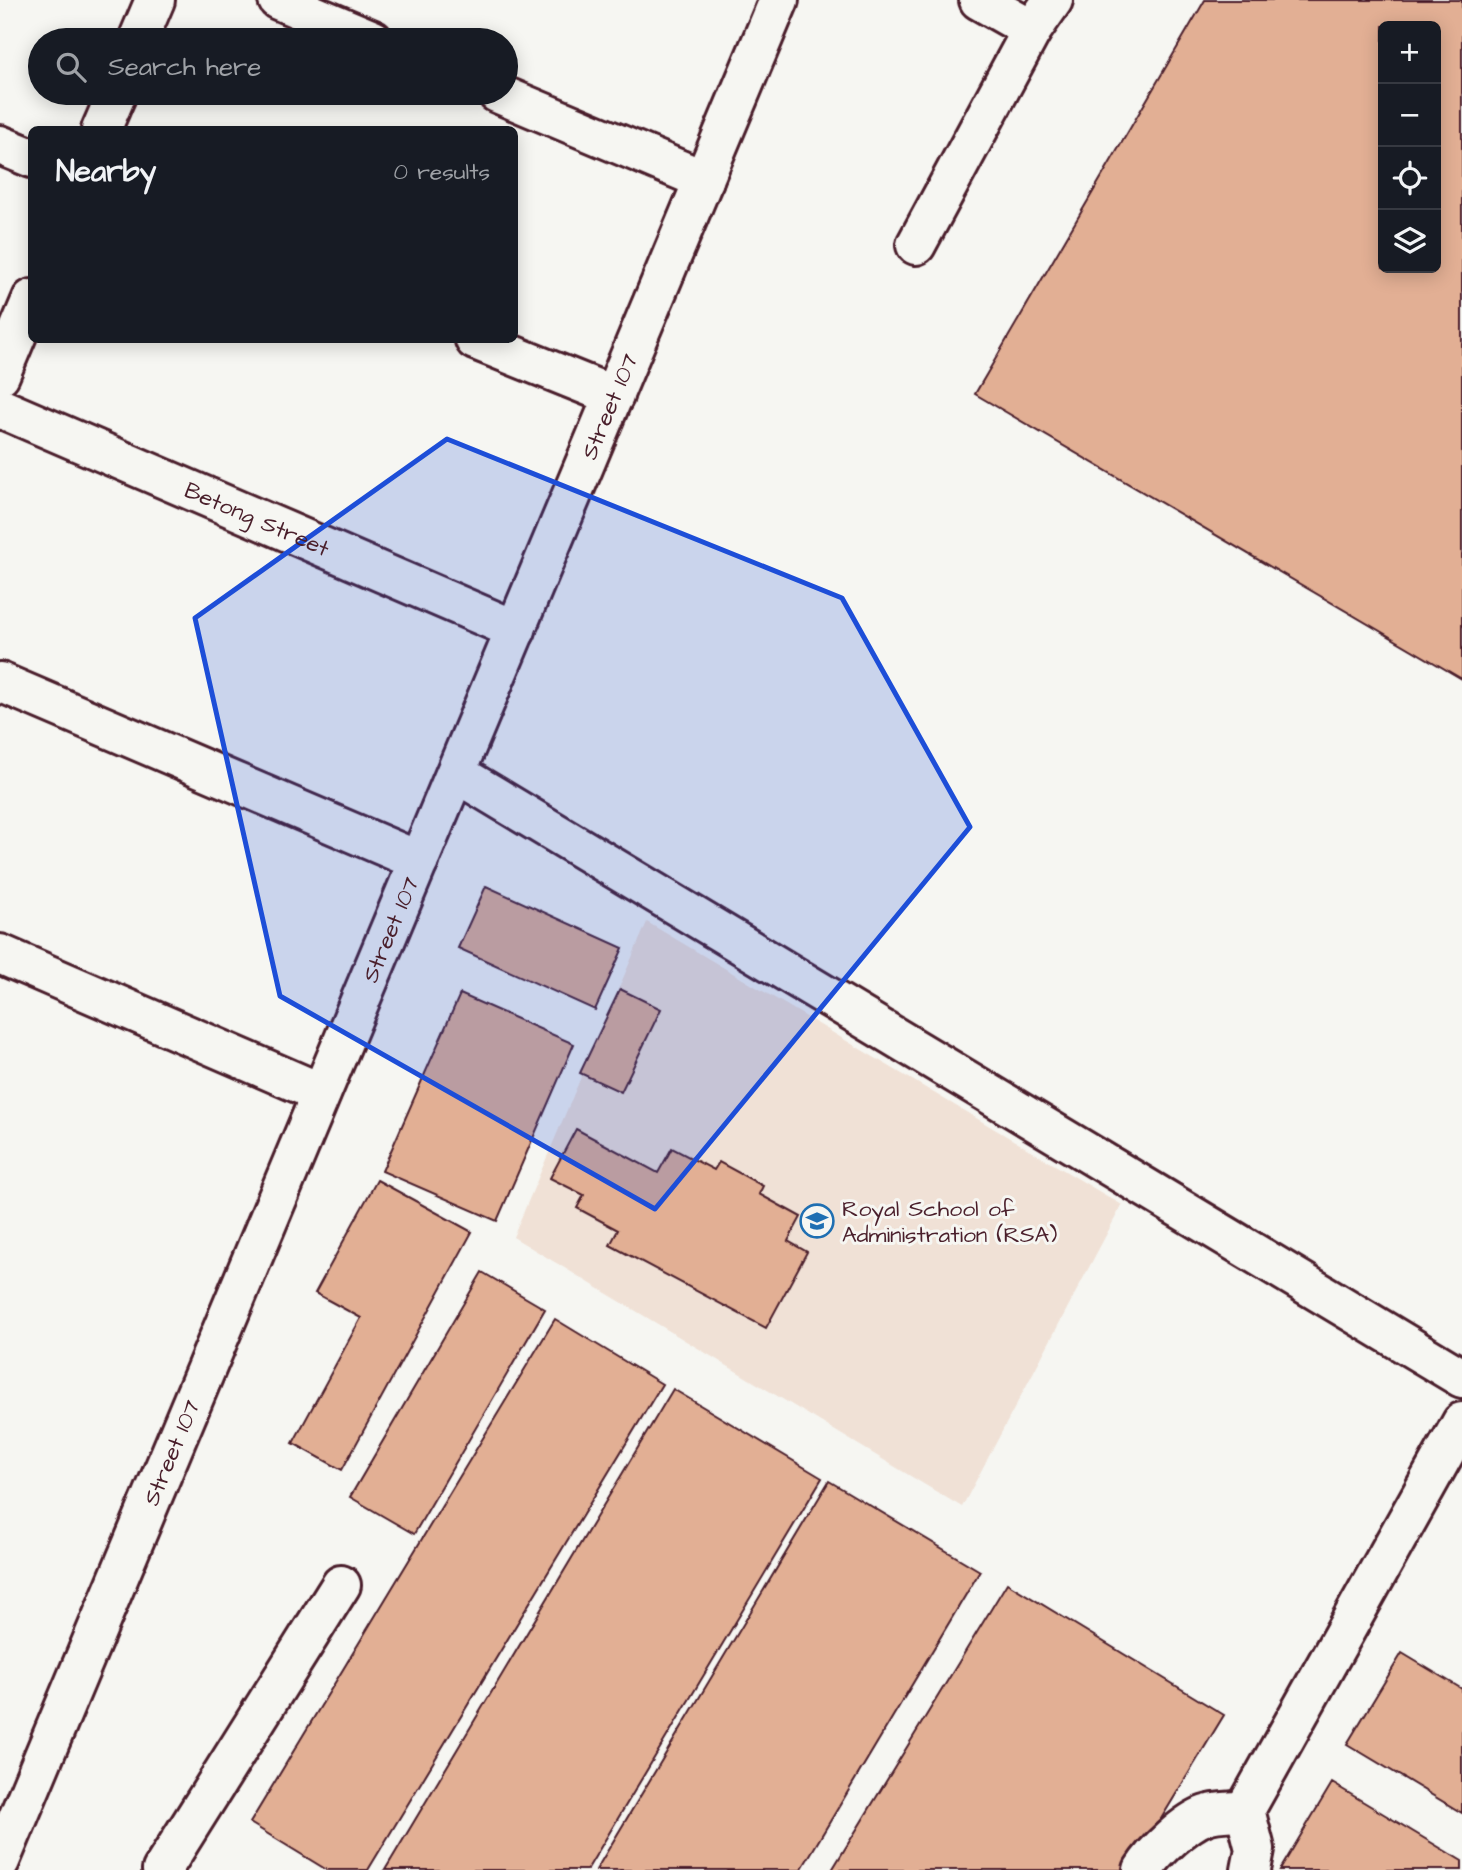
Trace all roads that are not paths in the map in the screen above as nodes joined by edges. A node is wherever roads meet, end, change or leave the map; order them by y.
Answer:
1 (155, 0) edge
2 (278, 0) edge
3 (779, 0) edge
4 (979, 0) edge
5 (1043, 15) edge
6 (143, 28) edge
7 (344, 28) edge
8 (518, 102) edge
9 (112, 105) edge
10 (104, 126) edge
11 (0, 145) edge
12 (28, 156) edge
13 (704, 180) junction
14 (916, 245) dead end
15 (28, 308) edge
16 (482, 343) edge
17 (0, 375) edge
18 (614, 396) junction
19 (0, 408) edge
20 (516, 630) junction
21 (0, 682) edge
22 (456, 772) junction
23 (419, 861) junction
24 (0, 954) edge
25 (321, 1093) junction
26 (1462, 1378) edge
27 (1462, 1422) edge
28 (341, 1585) dead end
29 (1245, 1810) junction
30 (0, 1861) edge
31 (162, 1870) edge
32 (1143, 1870) edge
33 (1251, 1870) edge

1 - 6 street
2 - 7 street
3 - 13 street, Street 107
4 - 5 street
5 - 14 street
8 - 13 street
9 - 10 street
11 - 12 street
13 - 18 street, Street 107
15 - 17 street
16 - 18 street
18 - 20 street, Street 107
19 - 20 street, Betong Street
20 - 22 street, Street 107
21 - 23 street
22 - 23 street, Street 107
22 - 26 street
23 - 25 street, Street 107
24 - 25 street
25 - 30 street, Street 107
27 - 29 street
28 - 31 street
29 - 32 street
29 - 33 street

